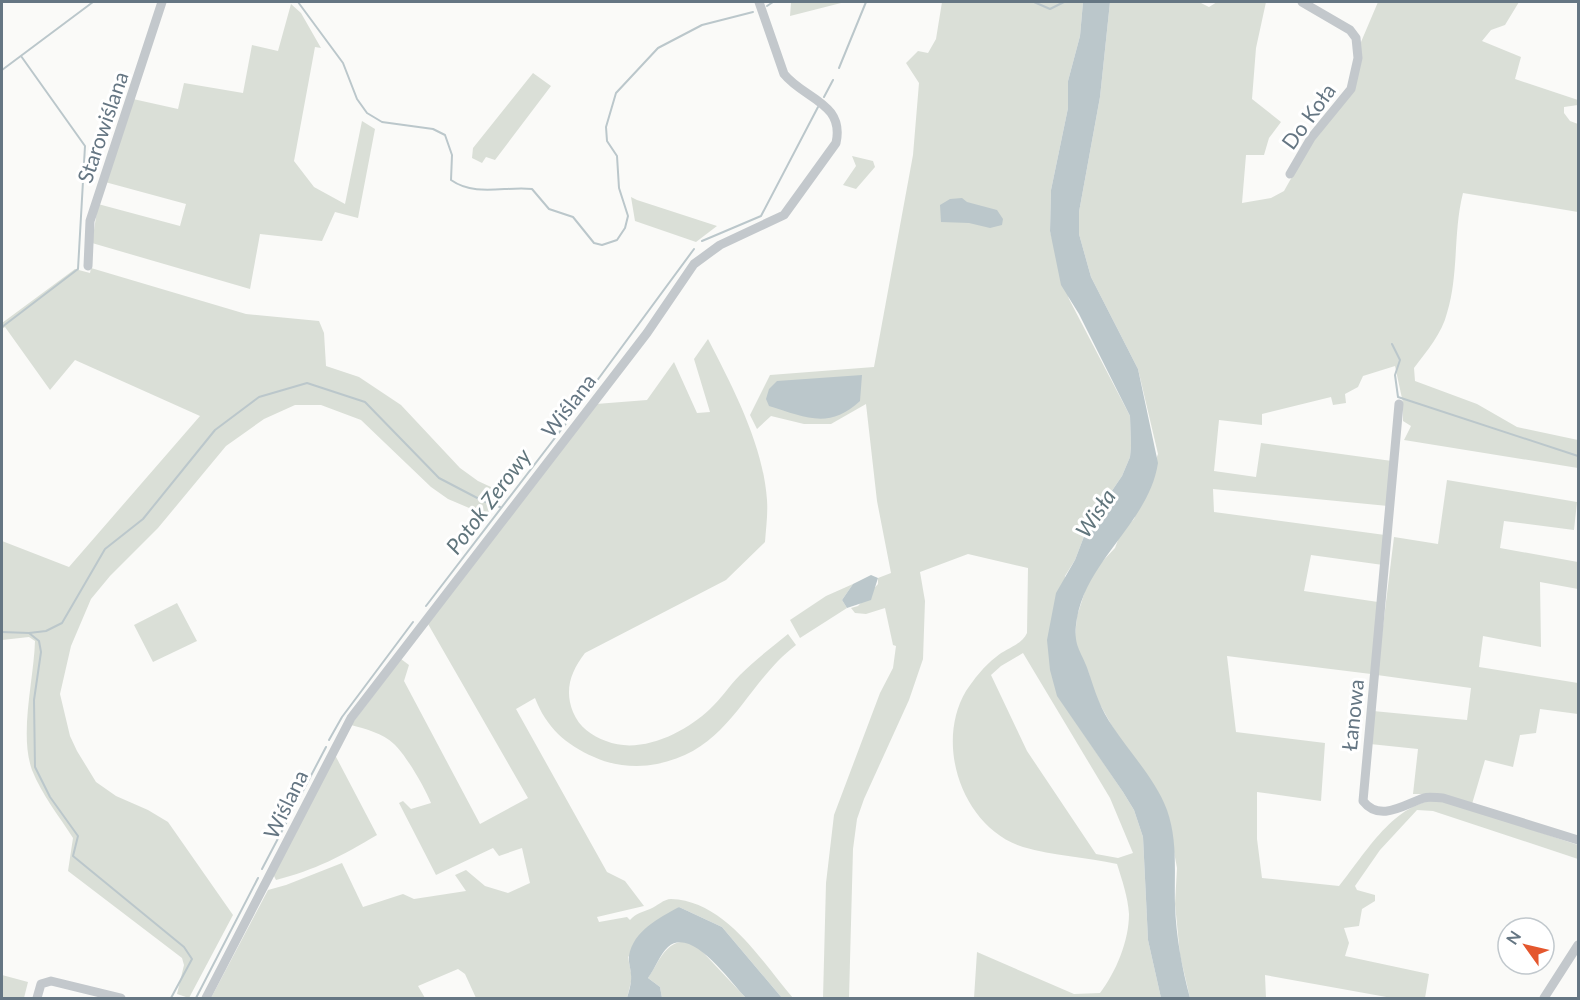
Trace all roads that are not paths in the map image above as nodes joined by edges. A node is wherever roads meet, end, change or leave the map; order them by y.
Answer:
1 (162, 2) edge
2 (759, 2) edge
3 (1302, 2) edge
4 (1290, 174) dead end
5 (88, 266) dead end
6 (1400, 404) dead end
7 (1578, 840) edge
8 (1578, 945) edge
9 (37, 999) edge
10 (121, 999) edge
11 (206, 999) edge
12 (1544, 999) edge

1 - 5 street, Starowiślana
2 - 11 street, Wiślana
3 - 4 street, Do Koła
6 - 7 street, Łanowa
8 - 12 street
9 - 10 street

